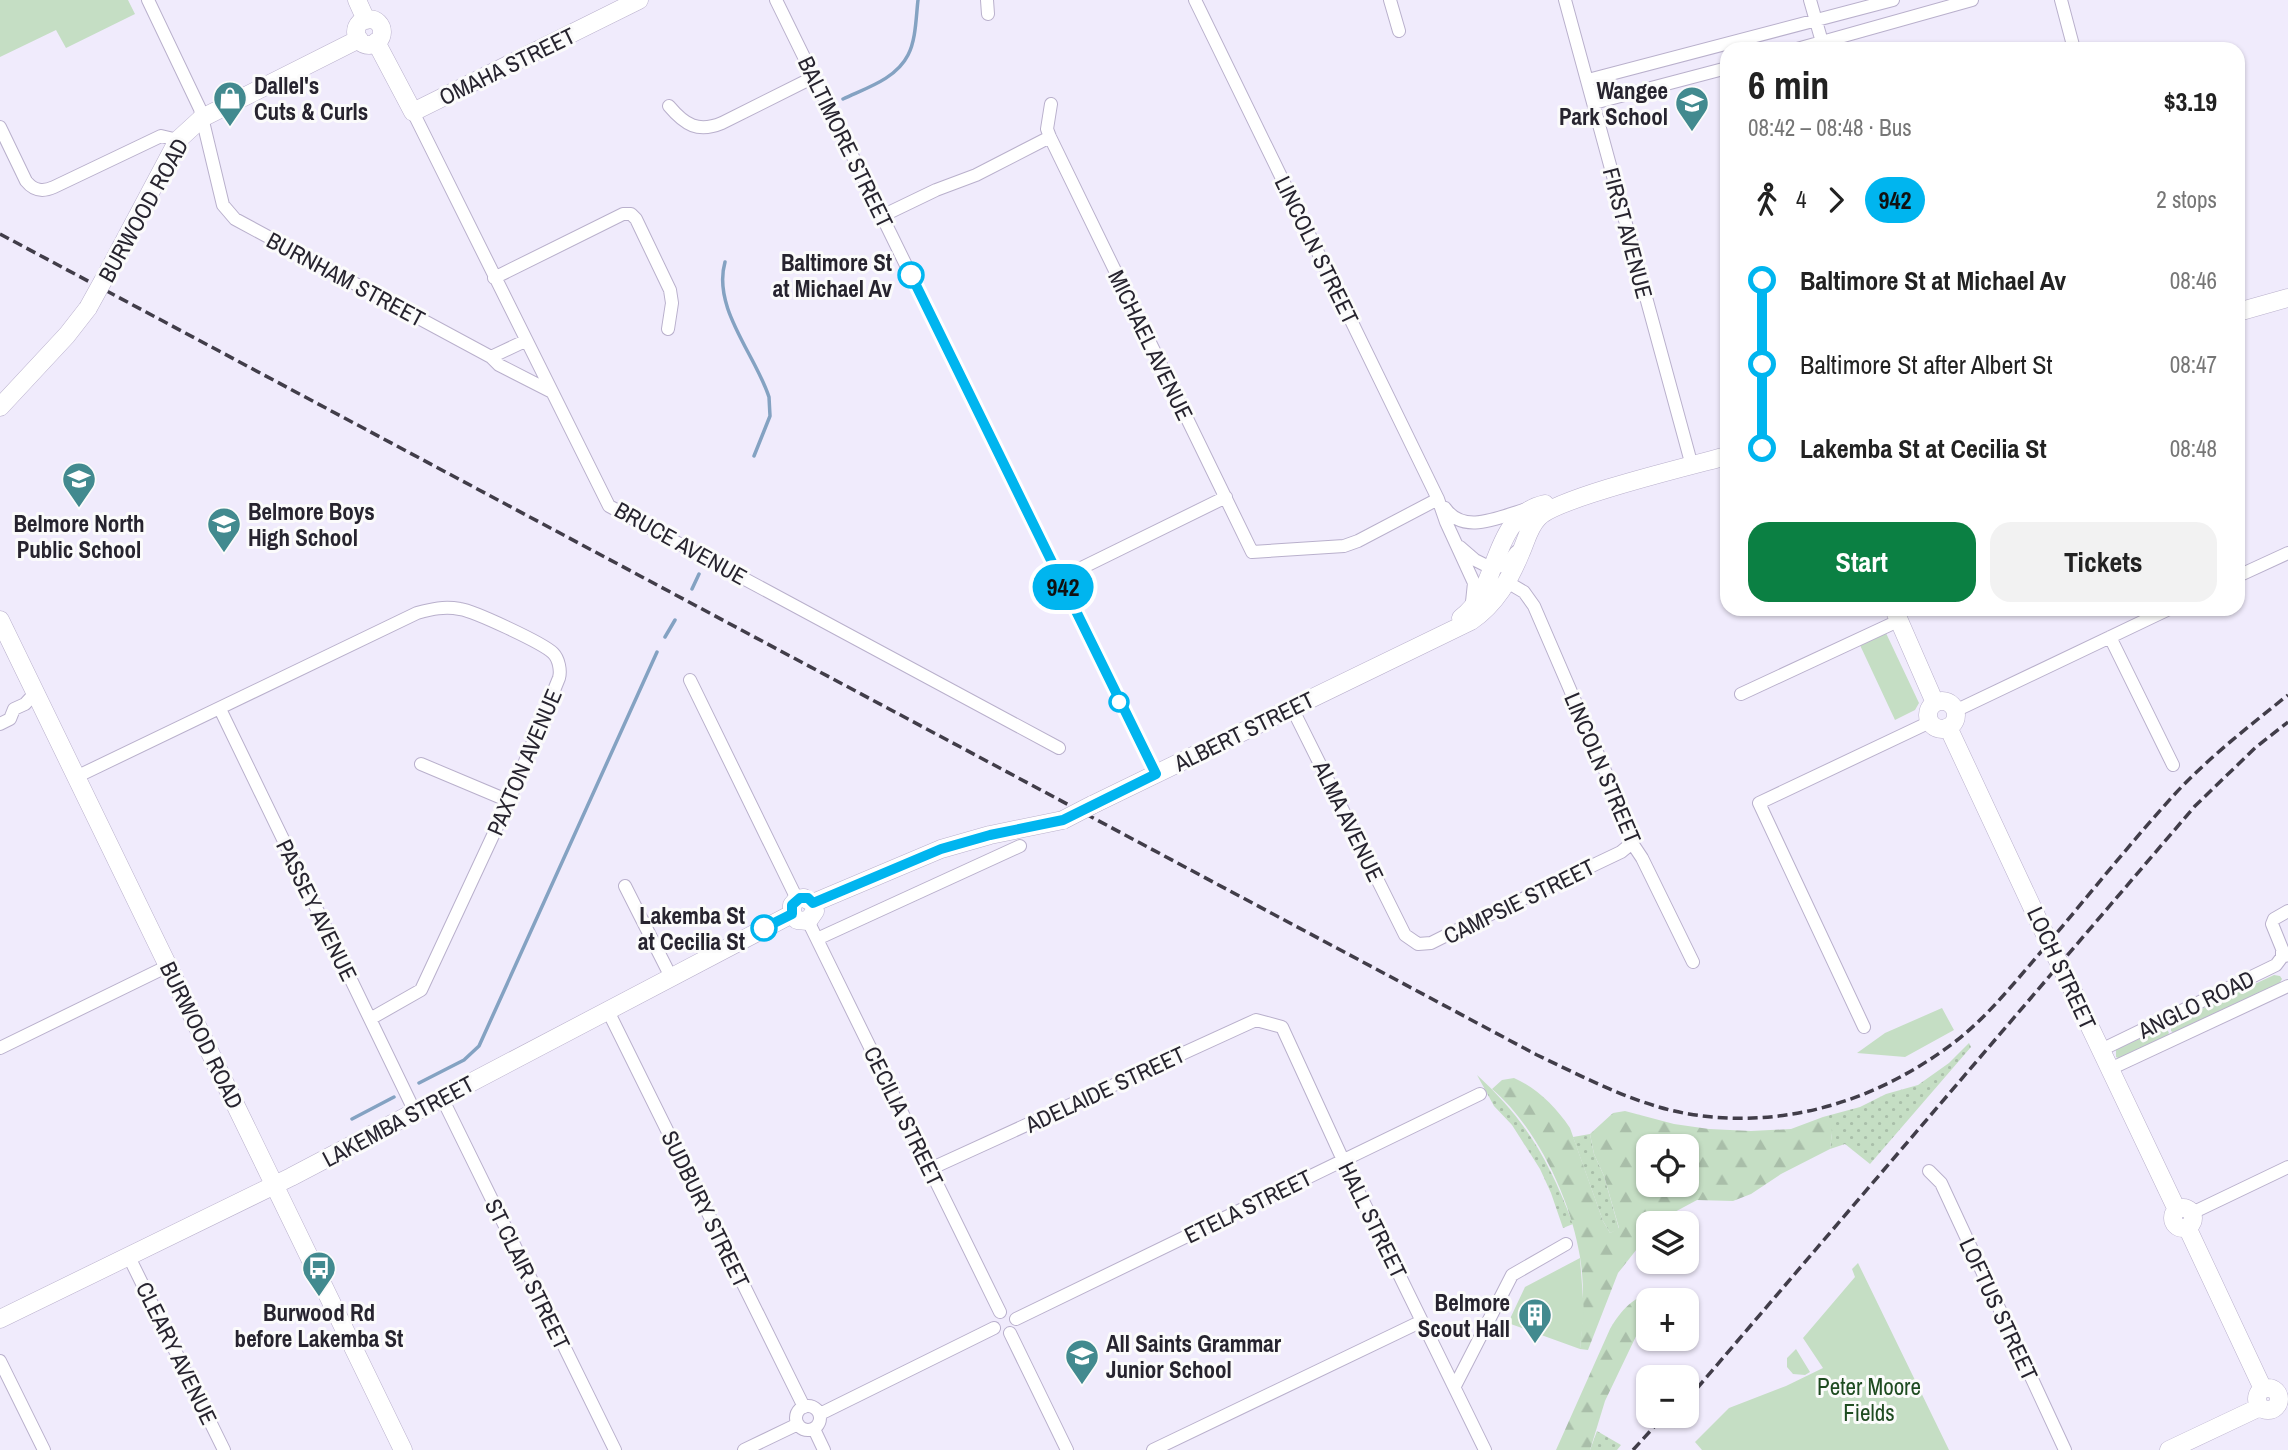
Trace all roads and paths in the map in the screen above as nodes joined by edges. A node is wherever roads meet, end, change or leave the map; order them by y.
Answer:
1 (148, 0) edge
2 (357, 0) edge
3 (639, 0) edge
4 (776, 0) edge
5 (988, 0) edge
6 (1195, 0) edge
7 (1390, 0) edge
8 (1565, 0) edge
9 (1810, 0) edge
10 (1893, 0) edge
11 (1972, 0) edge
12 (2061, 0) edge
13 (988, 14) dead end
14 (1816, 19) junction
15 (1399, 31) dead end
16 (368, 41) junction
17 (1730, 42) edge
18 (1822, 42) edge
19 (1836, 42) edge
20 (2072, 42) edge
21 (1720, 45) edge
22 (1720, 70) edge
23 (814, 78) junction
24 (1588, 80) junction
25 (1594, 103) junction
26 (1051, 104) dead end
27 (669, 106) dead end
28 (413, 113) junction
29 (202, 118) junction
30 (0, 127) edge
31 (1050, 137) junction
32 (178, 140) junction
33 (882, 216) junction
34 (494, 278) junction
35 (2288, 298) edge
36 (2245, 310) edge
37 (668, 330) dead end
38 (525, 341) junction
39 (491, 356) junction
40 (550, 391) junction
41 (0, 407) edge
42 (1720, 458) edge
43 (1692, 466) junction
44 (1226, 497) junction
45 (1581, 497) junction
46 (1438, 499) junction
47 (1541, 504) junction
48 (1528, 535) junction
49 (1456, 544) junction
50 (2288, 552) edge
51 (1492, 568) junction
52 (2245, 573) edge
53 (1059, 579) junction
54 (1507, 582) junction
55 (1465, 615) junction
56 (1894, 616) edge
57 (1896, 616) edge
58 (2154, 616) edge
59 (0, 620) edge
60 (2110, 637) junction
61 (1399, 656) junction
62 (690, 680) dead end
63 (36, 693) junction
64 (1741, 694) dead end
65 (1935, 703) junction
66 (1293, 708) junction
67 (220, 709) junction
68 (1952, 719) junction
69 (5, 721) edge
70 (1930, 722) junction
71 (1059, 748) dead end
72 (421, 764) dead end
73 (2173, 765) dead end
74 (1156, 774) junction
75 (76, 777) junction
76 (509, 801) junction
77 (1632, 844) junction
78 (1020, 846) dead end
79 (625, 886) dead end
80 (803, 909) junction
81 (2288, 911) edge
82 (1405, 935) joint
83 (817, 939) junction
84 (2285, 957) edge
85 (1693, 962) dead end
86 (168, 966) junction
87 (671, 977) junction
88 (2288, 986) edge
89 (608, 1011) junction
90 (370, 1019) junction
91 (1282, 1027) joint
92 (1864, 1027) dead end
93 (0, 1048) edge
94 (2101, 1050) junction
95 (2110, 1069) junction
96 (1480, 1094) dead end
97 (442, 1097) junction
98 (415, 1112) junction
99 (1343, 1160) junction
100 (2288, 1167) edge
101 (929, 1169) junction
102 (1929, 1171) dead end
103 (275, 1185) junction
104 (2185, 1217) junction
105 (1566, 1244) dead end
106 (129, 1257) junction
107 (1000, 1311) junction
108 (1016, 1319) junction
109 (0, 1320) edge
110 (1422, 1321) junction
111 (994, 1328) junction
112 (1010, 1333) junction
113 (0, 1361) edge
114 (1455, 1386) junction
115 (2272, 1396) edge
116 (804, 1407) junction
117 (820, 1414) junction
118 (798, 1424) junction
119 (814, 1429) junction
120 (397, 1448) edge
121 (44, 1450) edge
122 (224, 1450) edge
123 (615, 1450) edge
124 (744, 1450) edge
125 (824, 1450) edge
126 (1067, 1450) edge
127 (1153, 1450) edge
128 (1485, 1450) edge
129 (2065, 1450) edge
130 (2169, 1450) edge

1 - 29 street, BURNHAM STREET
2 - 16 main road
3 - 28 main road, OMAHA STREET
4 - 23 street, BALTIMORE STREET
5 - 13 street
6 - 46 street, LINCOLN STREET
7 - 15 street
8 - 24 street, FIRST AVENUE
9 - 14 street
10 - 14 street
11 - 19 street
12 - 20 street
14 - 17 street
14 - 18 street
16 - 28 main road, BRUCE AVENUE
16 - 29 main road, BURWOOD ROAD
21 - 24 street
22 - 25 street
23 - 27 street
23 - 33 street, BALTIMORE STREET
24 - 25 street, FIRST AVENUE
25 - 43 street, FIRST AVENUE
26 - 31 street, MICHAEL AVENUE
28 - 34 street, BRUCE AVENUE
29 - 32 main road, BURWOOD ROAD
29 - 39 street, BURNHAM STREET
30 - 32 street
31 - 33 street
31 - 44 street, MICHAEL AVENUE
32 - 41 main road, BURWOOD ROAD, bridge
33 - 53 street, BALTIMORE STREET
34 - 37 street
34 - 38 street, BRUCE AVENUE
35 - 36 main road
38 - 39 street
38 - 40 street, BRUCE AVENUE
39 - 40 street, BURNHAM STREET
40 - 71 street, BRUCE AVENUE
42 - 43 main road
43 - 45 main road
44 - 46 street, MICHAEL AVENUE
44 - 53 street
45 - 47 main road, ALBERT STREET
45 - 48 main road, ALBERT STREET
46 - 47 street, LINCOLN STREET
46 - 49 street, LINCOLN STREET
47 - 51 main road, ALBERT STREET
48 - 51 street
48 - 54 main road, ALBERT STREET
49 - 51 street
49 - 55 street, LINCOLN STREET
50 - 52 street
51 - 55 main road, ALBERT STREET
53 - 74 street, BALTIMORE STREET
54 - 61 main road, ALBERT STREET
54 - 77 street, LINCOLN STREET
55 - 61 main road, ALBERT STREET
56 - 64 street
57 - 65 main road
58 - 60 street
59 - 63 main road, BURWOOD ROAD
60 - 68 street
60 - 73 street
61 - 66 main road, ALBERT STREET
62 - 80 street, CECILIA STREET
63 - 69 street
63 - 75 main road, BURWOOD ROAD
65 - 68 main road
65 - 70 main road
66 - 74 main road, ALBERT STREET
66 - 82 street, ALMA AVENUE
67 - 75 street, PAXTON AVENUE
67 - 76 street, PAXTON AVENUE
67 - 90 street, PASSEY AVENUE
68 - 70 main road
68 - 94 main road, LOCH STREET, bridge
70 - 92 street
72 - 76 street
74 - 80 main road, ALBERT STREET, bridge
75 - 86 main road, BURWOOD ROAD
76 - 90 street, PAXTON AVENUE
77 - 82 street, CAMPSIE STREET
77 - 85 street, LINCOLN STREET
78 - 83 street
79 - 87 street
80 - 83 street, CECILIA STREET
80 - 87 main road, LAKEMBA STREET
81 - 84 street
83 - 101 street, CECILIA STREET
84 - 94 street, ANGLO ROAD
86 - 93 street
86 - 103 main road, BURWOOD ROAD
87 - 89 main road, LAKEMBA STREET
88 - 95 street, ANGLO ROAD
89 - 97 main road, LAKEMBA STREET
89 - 116 street, SUDBURY STREET
90 - 98 street, PASSEY AVENUE
91 - 99 street, HALL STREET
91 - 101 street, ADELAIDE STREET
94 - 95 main road, LOCH STREET
95 - 104 main road, LOCH STREET
96 - 99 street, ETELA STREET
97 - 98 main road, LAKEMBA STREET
97 - 123 street, ST CLAIR STREET
98 - 103 main road, LAKEMBA STREET
99 - 108 street, ETELA STREET
99 - 110 street, HALL STREET
100 - 104 street
101 - 107 street, CECILIA STREET
102 - 129 street, LOFTUS STREET
103 - 106 main road, LAKEMBA STREET
103 - 120 main road, BURWOOD ROAD
104 - 115 main road, LOCH STREET
105 - 114 street
106 - 109 main road, LAKEMBA STREET
106 - 122 street, CLEARY AVENUE
107 - 108 street
107 - 111 street
108 - 112 street
110 - 114 street, HALL STREET
110 - 127 street
111 - 112 street
111 - 117 street
112 - 126 street
113 - 121 street
114 - 128 street, HALL STREET
115 - 130 main road
116 - 117 street
116 - 118 street
117 - 119 street
118 - 119 street
118 - 124 street
119 - 125 street

